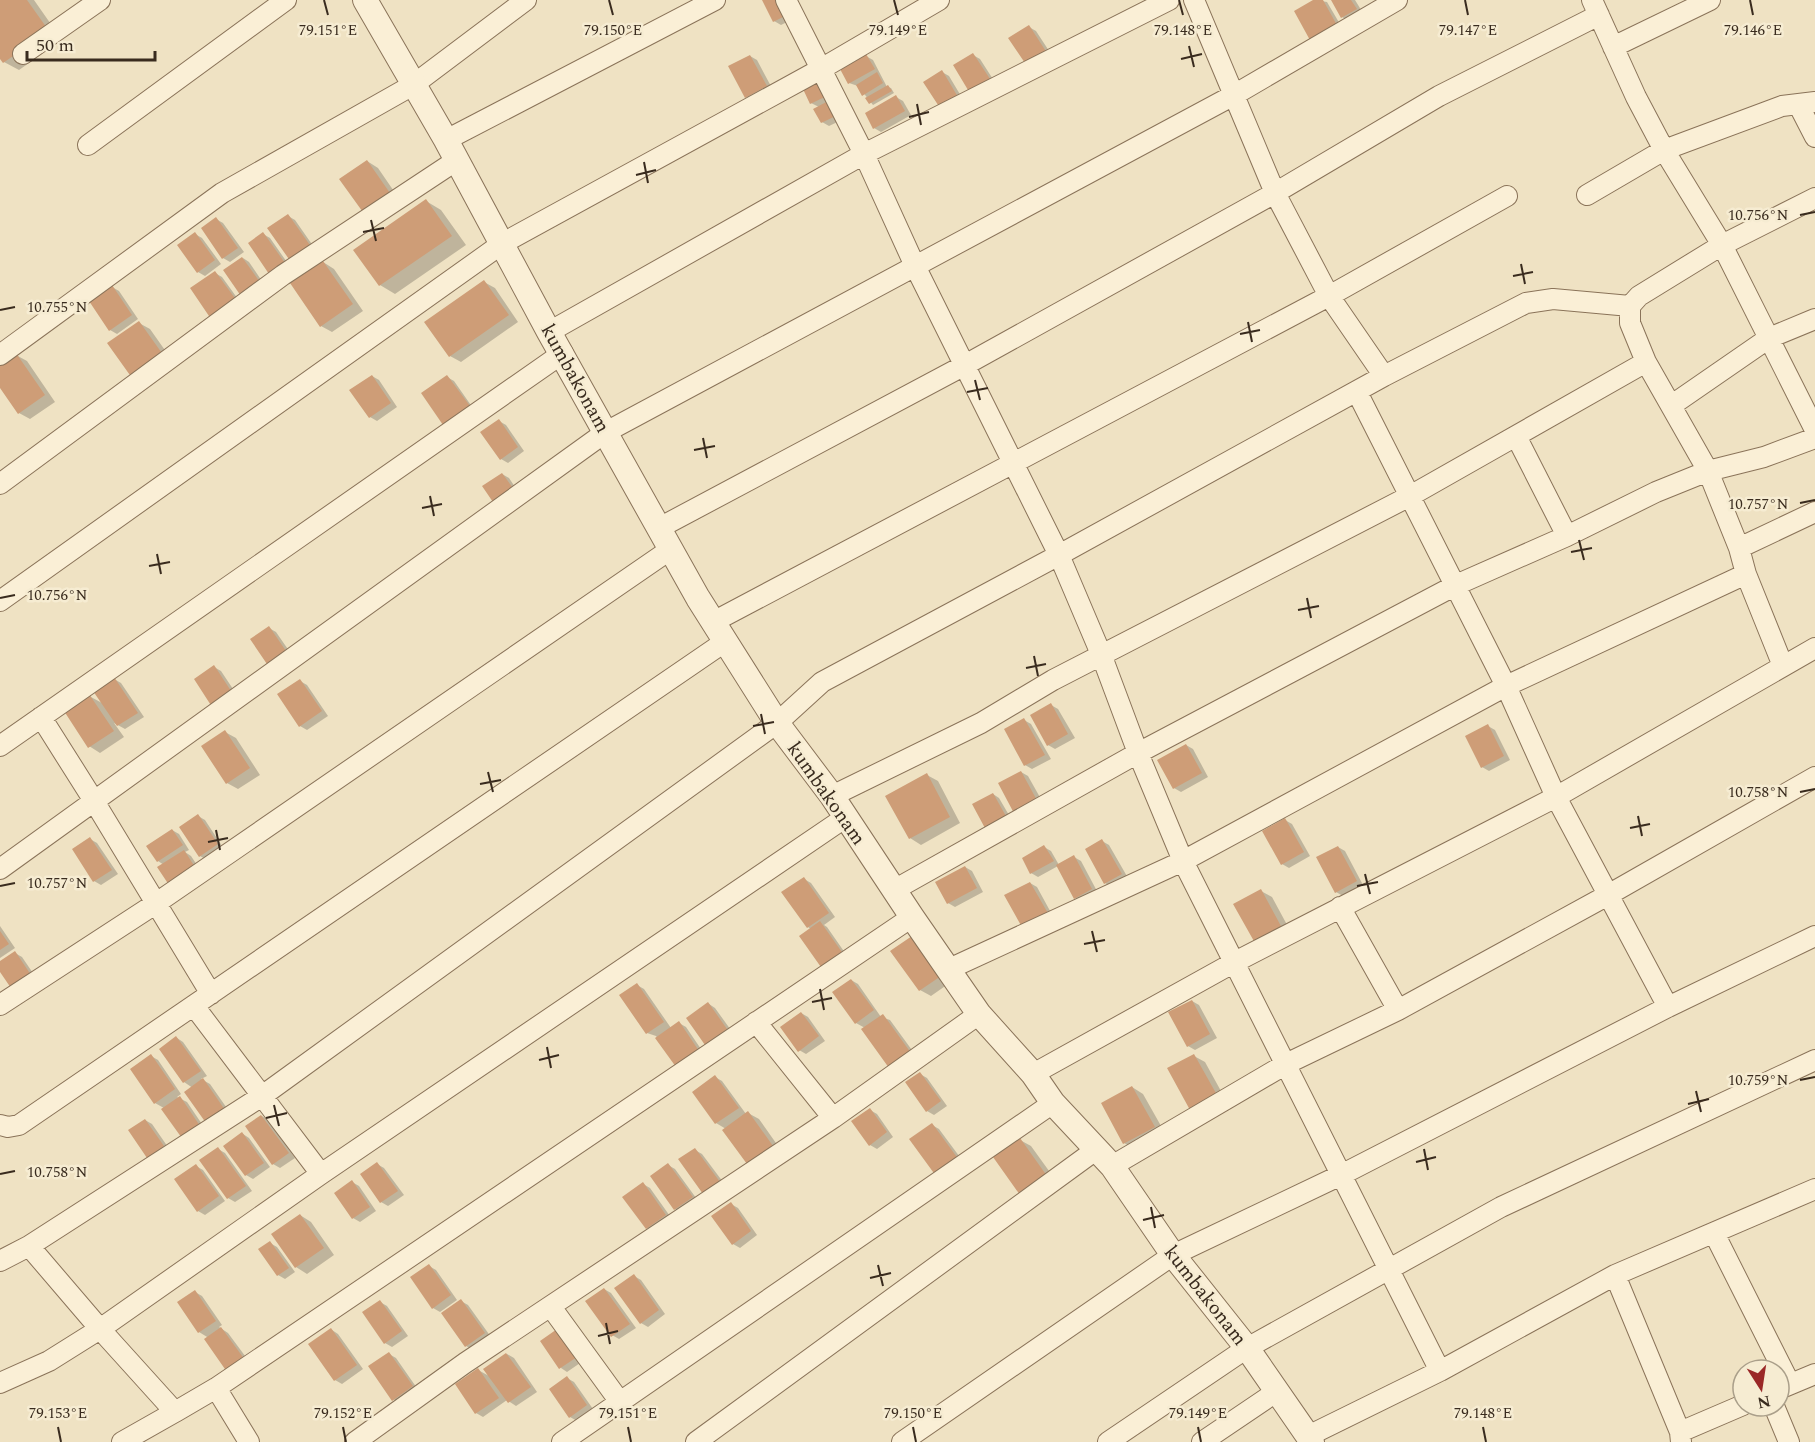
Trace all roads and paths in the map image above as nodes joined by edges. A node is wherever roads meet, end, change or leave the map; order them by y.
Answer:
1 (100, 0) edge
2 (286, 0) edge
3 (365, 0) edge
4 (525, 0) edge
5 (716, 0) edge
6 (786, 0) edge
7 (939, 0) edge
8 (1170, 0) edge
9 (1194, 0) edge
10 (1396, 0) edge
11 (1710, 0) edge
12 (1595, 8) edge
13 (1613, 47) junction
14 (23, 54) dead end
15 (821, 69) junction
16 (413, 85) junction
17 (1234, 95) junction
18 (1806, 103) edge
19 (1815, 137) edge
20 (88, 145) dead end
21 (451, 150) junction
22 (1665, 150) junction
23 (864, 154) junction
24 (1275, 193) junction
25 (1587, 195) dead end
26 (1507, 196) dead end
27 (1815, 198) edge
28 (502, 243) junction
29 (1722, 245) junction
30 (915, 266) junction
31 (1329, 296) junction
32 (1630, 306) junction
33 (1815, 319) edge
34 (549, 332) junction
35 (1769, 338) junction
36 (563, 353) junction
37 (0, 355) edge
38 (1646, 362) junction
39 (965, 365) junction
40 (1384, 376) junction
41 (1357, 392) junction
42 (1672, 405) junction
43 (1815, 430) edge
44 (606, 432) junction
45 (1516, 436) junction
46 (1815, 438) edge
47 (1012, 465) junction
48 (1708, 471) junction
49 (0, 484) edge
50 (1410, 496) junction
51 (1815, 513) edge
52 (659, 528) junction
53 (1567, 536) junction
54 (1739, 548) junction
55 (670, 549) junction
56 (1059, 555) junction
57 (1746, 574) junction
58 (1455, 585) junction
59 (0, 601) edge
60 (720, 631) junction
61 (1815, 648) edge
62 (1101, 654) junction
63 (1783, 666) junction
64 (1506, 686) junction
65 (41, 717) junction
66 (777, 723) junction
67 (0, 746) edge
68 (1138, 753) junction
69 (1815, 777) edge
70 (832, 796) junction
71 (1556, 797) junction
72 (94, 801) junction
73 (846, 817) junction
74 (1183, 861) junction
75 (0, 869) edge
76 (894, 890) junction
77 (1608, 895) junction
78 (155, 904) junction
79 (1340, 907) junction
80 (912, 917) junction
81 (1815, 936) edge
82 (1233, 963) junction
83 (949, 969) junction
84 (211, 994) junction
85 (0, 1005) edge
86 (194, 1006) junction
87 (1668, 1007) junction
88 (1398, 1010) junction
89 (979, 1014) junction
90 (756, 1022) junction
91 (1815, 1060) edge
92 (1286, 1065) junction
93 (1033, 1074) junction
94 (262, 1096) junction
95 (1053, 1103) junction
96 (833, 1118) junction
97 (0, 1125) edge
98 (1105, 1157) junction
99 (321, 1174) junction
100 (1341, 1174) junction
101 (1815, 1189) edge
102 (1714, 1233) junction
103 (29, 1246) junction
104 (1173, 1255) junction
105 (0, 1261) edge
106 (1388, 1269) junction
107 (1615, 1275) junction
108 (551, 1307) junction
109 (100, 1329) junction
110 (1247, 1348) junction
111 (1772, 1358) edge
112 (1440, 1371) junction
113 (1815, 1374) edge
114 (0, 1383) edge
115 (1791, 1384) edge
116 (216, 1388) junction
117 (1276, 1392) junction
118 (621, 1402) junction
119 (1731, 1411) edge
120 (175, 1412) junction
121 (1779, 1418) edge
122 (1680, 1437) edge
123 (1310, 1439) edge
124 (122, 1442) edge
125 (249, 1442) edge
126 (355, 1442) edge
127 (562, 1442) edge
128 (696, 1442) edge
129 (902, 1442) edge
130 (1108, 1442) edge
131 (1202, 1442) edge
132 (1790, 1442) edge

1 - 14 street
2 - 20 street
3 - 16 street, kumbakonam
4 - 16 street
5 - 21 street
6 - 15 street
7 - 15 street
8 - 23 street
9 - 17 street
10 - 17 street
11 - 13 street
12 - 13 street
12 - 24 street
13 - 22 street
15 - 23 street
15 - 28 street
16 - 21 street, kumbakonam
16 - 37 street
17 - 24 street
17 - 30 street
18 - 19 street
18 - 22 street
21 - 28 street, kumbakonam
21 - 49 street
22 - 25 street
22 - 29 street
23 - 30 street
23 - 34 street
24 - 31 street
24 - 39 street
26 - 31 street
27 - 29 street
28 - 34 street, kumbakonam
28 - 59 street
29 - 32 street
29 - 35 street
30 - 39 street
30 - 44 street
31 - 40 street
31 - 47 street
32 - 38 street
32 - 40 street
33 - 35 street
34 - 36 street, kumbakonam
35 - 42 street
35 - 43 street
36 - 44 street, kumbakonam
36 - 65 street
38 - 42 street
38 - 45 street
39 - 47 street
39 - 52 street
40 - 41 street
41 - 50 street
41 - 56 street
42 - 48 street
44 - 52 street, kumbakonam
44 - 72 street
45 - 50 street
45 - 53 street
46 - 48 street
47 - 56 street
47 - 60 street
48 - 53 street
48 - 54 street
50 - 58 street
50 - 62 street
51 - 54 street
52 - 55 street, kumbakonam
53 - 58 street
54 - 57 street
55 - 60 street, kumbakonam
55 - 78 street
56 - 62 street
56 - 66 street
57 - 63 street
57 - 64 street
58 - 64 street
58 - 68 street
60 - 66 street, kumbakonam
60 - 84 street
61 - 63 street
62 - 68 street
62 - 70 street
63 - 71 street
64 - 71 street
64 - 74 street
65 - 67 street
65 - 72 street
66 - 70 street, kumbakonam
66 - 94 street
68 - 74 street
68 - 76 street
69 - 77 street
70 - 73 street, kumbakonam
71 - 77 street
71 - 79 street
72 - 75 street
72 - 78 street
73 - 76 street, kumbakonam
73 - 99 street
74 - 82 street
74 - 83 street
76 - 80 street, kumbakonam
77 - 87 street
77 - 88 street
78 - 84 street
78 - 85 street
79 - 82 street
79 - 88 street
80 - 83 street, kumbakonam
80 - 90 street
81 - 87 street
82 - 92 street
82 - 93 street
83 - 89 street, kumbakonam
84 - 86 street
86 - 94 street
86 - 97 street
87 - 100 street
88 - 92 street
89 - 93 street, kumbakonam
89 - 96 street
90 - 96 street
90 - 116 street
91 - 106 street
92 - 98 street
92 - 100 street
93 - 95 street, kumbakonam
94 - 99 street
94 - 103 street
95 - 98 street, kumbakonam
95 - 118 street
96 - 108 street
98 - 104 street, kumbakonam
98 - 128 street
99 - 109 street
100 - 104 street
100 - 106 street
101 - 102 street
102 - 107 street
102 - 111 street
103 - 105 street
103 - 109 street
104 - 110 street, kumbakonam
104 - 129 street
106 - 110 street
106 - 112 street
107 - 112 street
107 - 122 street
108 - 118 street
108 - 126 street
109 - 114 street
109 - 120 street
110 - 117 street, kumbakonam
110 - 130 street
112 - 123 street
113 - 115 street
116 - 120 street
116 - 125 street
117 - 123 street, kumbakonam
117 - 131 street
118 - 127 street
119 - 122 street
120 - 124 street
121 - 132 street

